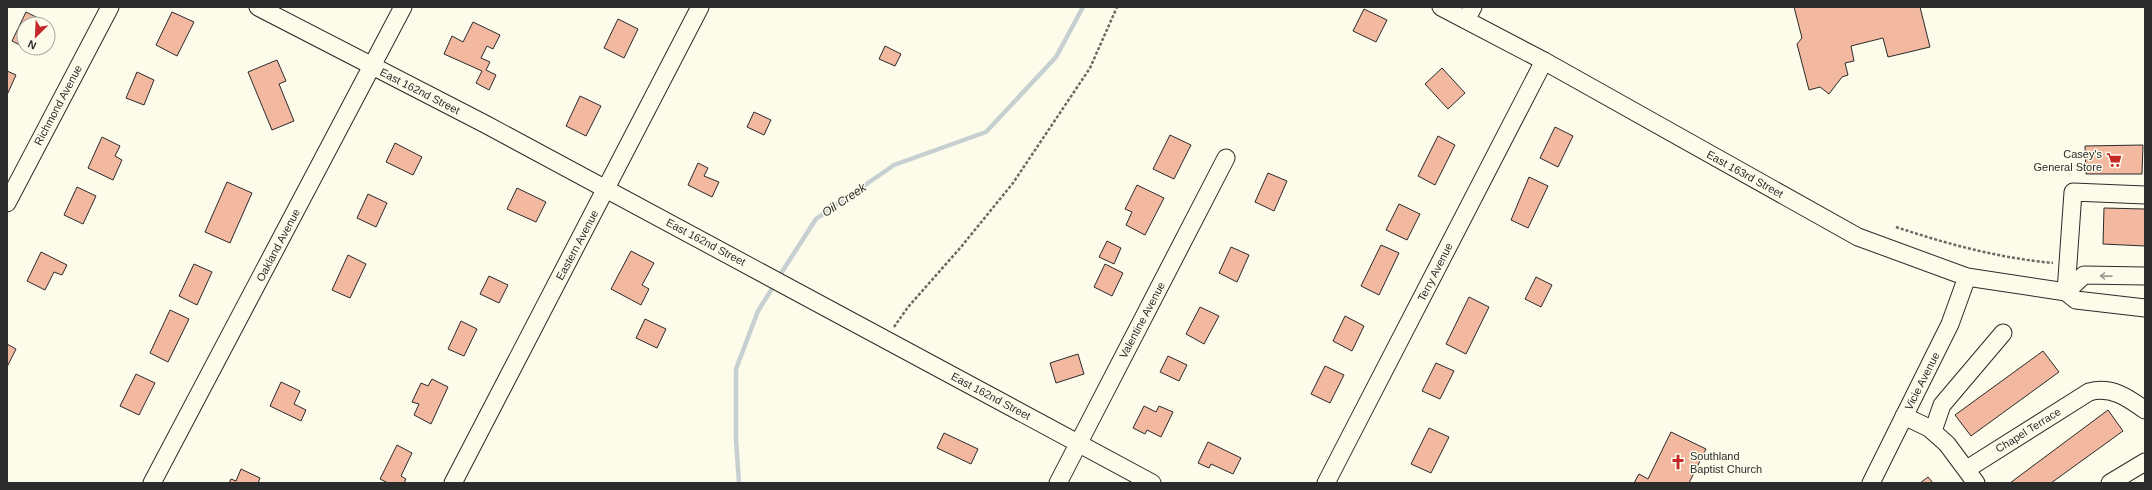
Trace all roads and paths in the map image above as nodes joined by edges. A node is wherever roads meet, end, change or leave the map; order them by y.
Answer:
1 (110, 7) edge
2 (258, 7) edge
3 (403, 7) edge
4 (700, 7) edge
5 (1117, 7) edge
6 (1441, 7) edge
7 (1469, 14) edge
8 (1544, 61) junction
9 (372, 66) junction
10 (1226, 158) dead end
11 (606, 190) junction
12 (2145, 195) edge
13 (7, 203) edge
14 (1896, 227) dead end
15 (2068, 265) junction
16 (2145, 276) edge
17 (1967, 277) junction
18 (2066, 292) junction
19 (2145, 308) edge
20 (892, 331) dead end
21 (2003, 333) dead end
22 (2145, 410) edge
23 (1904, 416) junction
24 (1933, 432) junction
25 (1078, 443) junction
26 (2145, 462) edge
27 (1971, 476) edge
28 (152, 483) edge
29 (453, 483) edge
30 (1058, 483) edge
31 (1152, 483) edge
32 (1326, 483) edge
33 (1871, 483) edge
34 (2110, 483) edge

1 - 13 street, Richmond Avenue
2 - 9 street, East 162nd Street
3 - 9 street, Oakland Avenue
4 - 11 street, Eastern Avenue
5 - 20 path
6 - 7 street, East 163rd Street
7 - 8 street, East 163rd Street
8 - 17 street, East 163rd Street
8 - 32 street, Terry Avenue
9 - 11 street, East 162nd Street
9 - 28 street, Oakland Avenue
10 - 25 street, Valentine Avenue
11 - 25 street, East 162nd Street
11 - 29 street, Eastern Avenue
12 - 15 street
14 - 15 path
15 - 18 street
16 -> 18 street
17 - 18 street, East 163rd Street
17 - 23 street, Vicie Avenue
18 - 19 street, East 163rd Street
21 - 24 street
22 - 27 street, Chapel Terrace
23 - 24 street, Chapel Terrace
23 - 33 street, Vicie Avenue
24 - 27 street, Chapel Terrace
25 - 30 street, Valentine Avenue
25 - 31 street, East 162nd Street
26 - 34 street

